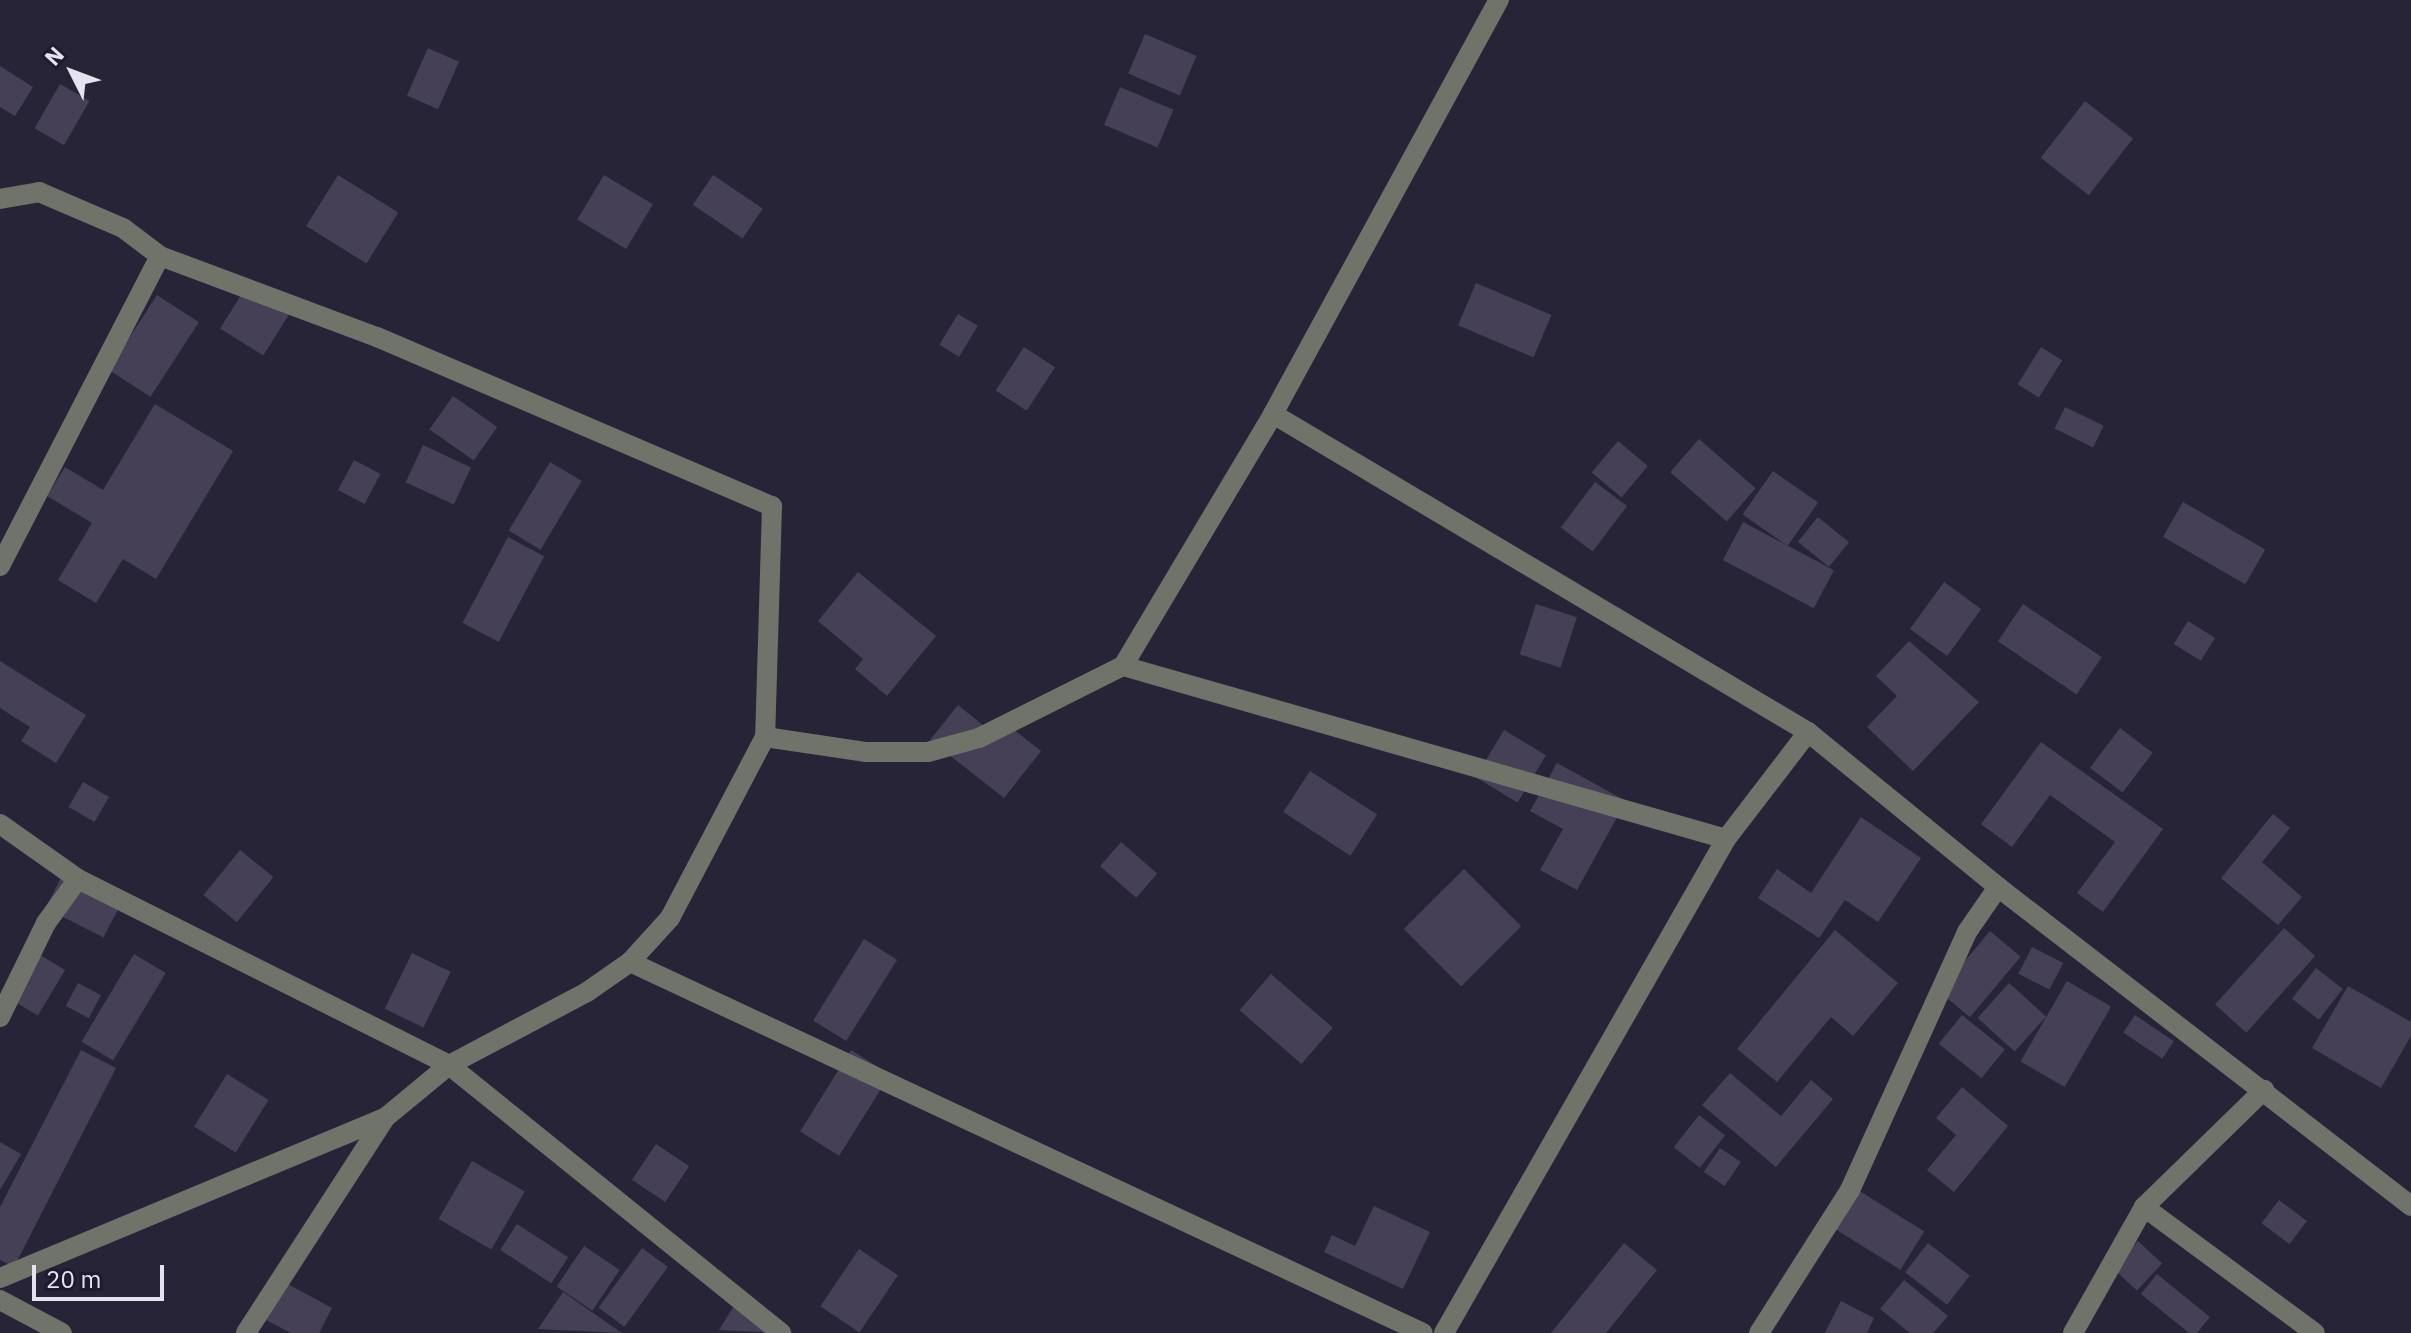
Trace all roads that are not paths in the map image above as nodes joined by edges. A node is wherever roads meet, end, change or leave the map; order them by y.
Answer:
1 (1499, 0) edge
2 (0, 199) edge
3 (160, 256) junction
4 (1273, 414) junction
5 (0, 566) edge
6 (1123, 666) junction
7 (1808, 732) junction
8 (765, 737) junction
9 (0, 824) edge
10 (1726, 839) junction
11 (78, 879) junction
12 (1998, 887) junction
13 (630, 962) junction
14 (0, 1017) edge
15 (449, 1065) junction
16 (2264, 1090) junction
17 (385, 1118) junction
18 (2411, 1206) edge
19 (2144, 1207) junction
20 (0, 1278) edge
21 (0, 1300) edge
22 (62, 1333) edge
23 (246, 1333) edge
24 (781, 1333) edge
25 (1423, 1333) edge
26 (1444, 1333) edge
27 (1759, 1333) edge
28 (2073, 1333) edge
29 (2315, 1333) edge

1 - 4 street
2 - 3 street
3 - 5 street
3 - 8 street
4 - 6 street
4 - 7 street
6 - 8 street
6 - 10 street
7 - 10 street
7 - 12 street
8 - 13 street
9 - 11 street
10 - 26 street
11 - 14 street
11 - 15 street
12 - 16 street
12 - 27 street
13 - 15 street
13 - 25 street
15 - 17 street
15 - 24 street
16 - 18 street
16 - 19 street
17 - 20 street
17 - 23 street
19 - 28 street
19 - 29 street
21 - 22 street

